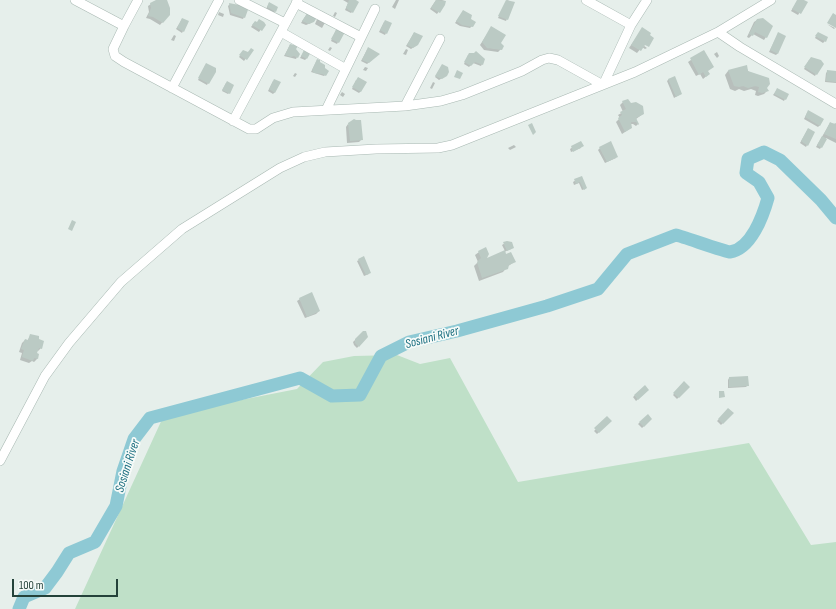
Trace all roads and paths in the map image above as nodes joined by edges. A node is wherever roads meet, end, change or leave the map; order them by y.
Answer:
1 (75, 0) edge
2 (138, 0) edge
3 (219, 0) edge
4 (239, 0) edge
5 (586, 0) edge
6 (647, 0) edge
7 (771, 0) edge
8 (297, 1) edge
9 (375, 9) dead end
10 (286, 23) junction
11 (124, 26) junction
12 (631, 26) junction
13 (281, 32) junction
14 (718, 32) junction
15 (361, 37) junction
16 (440, 39) dead end
17 (346, 69) junction
18 (603, 85) junction
19 (172, 88) junction
20 (836, 104) edge
21 (406, 106) junction
22 (326, 110) junction
23 (233, 121) junction
24 (0, 461) edge

1 - 11 street
2 - 11 street
3 - 19 street
4 - 10 street
5 - 12 street
6 - 12 street
7 - 14 street
8 - 10 street
8 - 15 street
9 - 15 street
10 - 13 street
11 - 19 street
12 - 18 street
13 - 17 street
13 - 23 street
14 - 18 street
14 - 20 street
15 - 17 street
16 - 21 street
17 - 22 street
18 - 21 street
18 - 24 street
19 - 23 street
21 - 22 street
22 - 23 street

